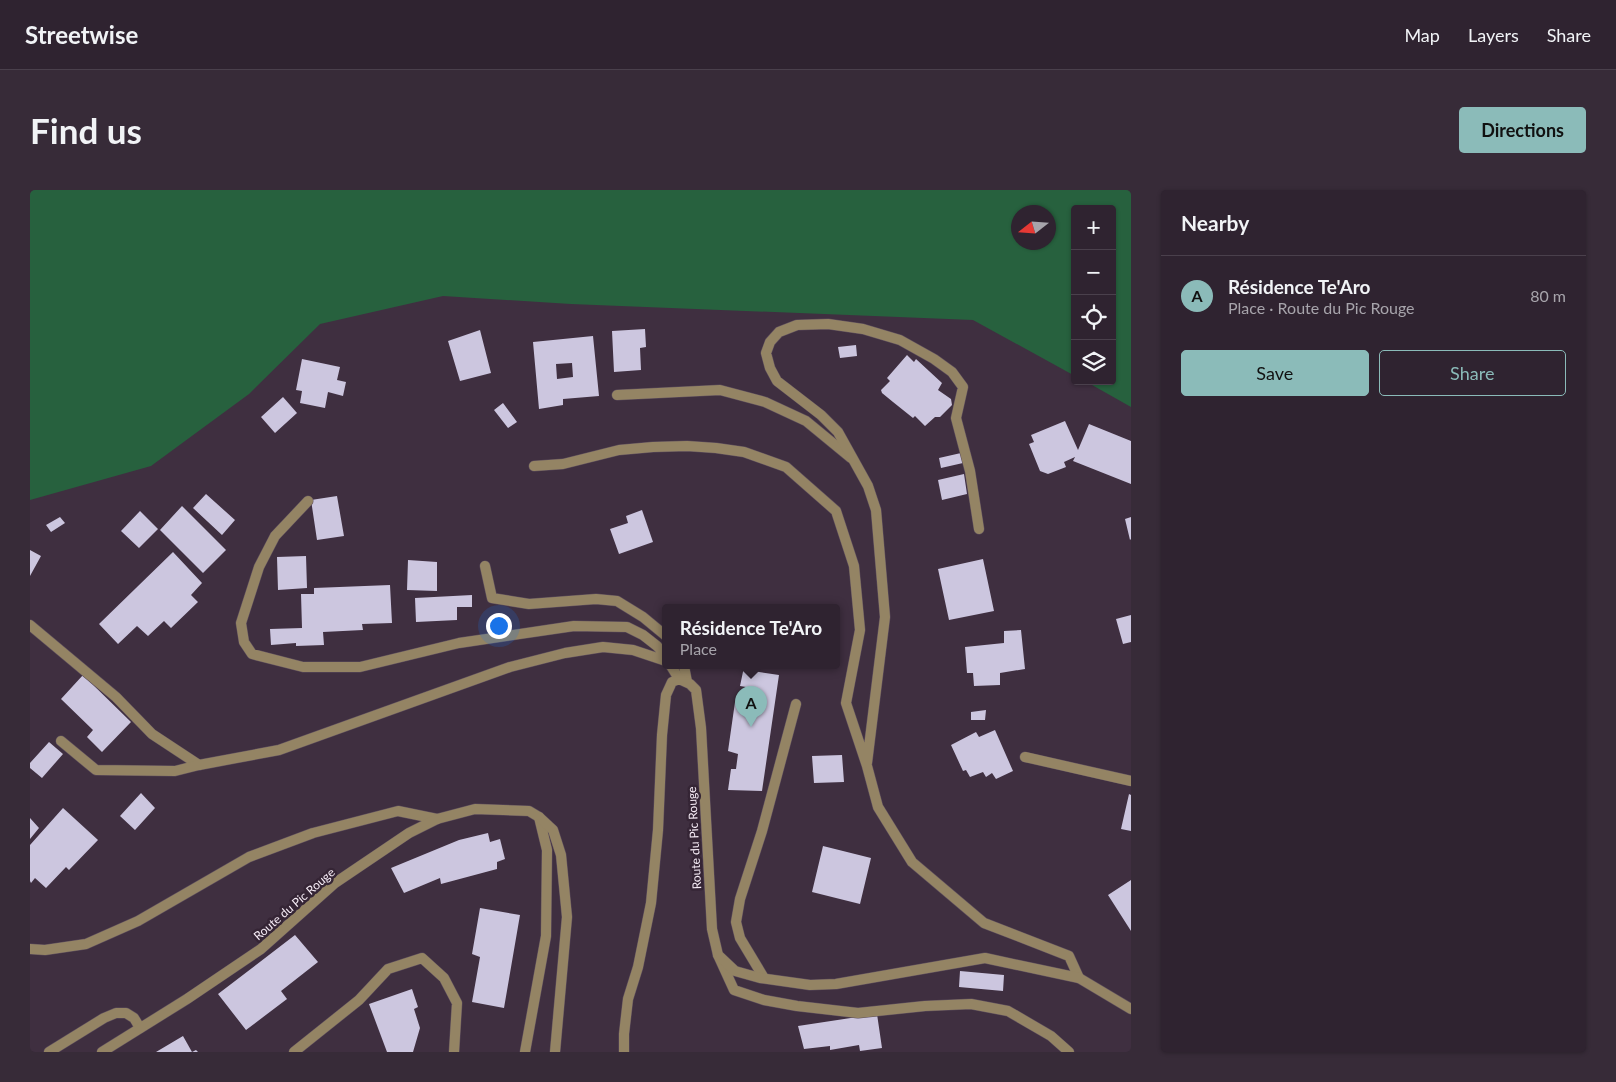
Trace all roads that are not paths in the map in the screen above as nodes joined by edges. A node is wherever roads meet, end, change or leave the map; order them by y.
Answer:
1 (617, 395) dead end
2 (852, 458) junction
3 (534, 466) dead end
4 (308, 502) dead end
5 (979, 529) dead end
6 (485, 566) dead end
7 (30, 625) edge
8 (662, 633) edge
9 (662, 652) edge
10 (662, 660) edge
11 (674, 669) edge
12 (684, 669) edge
13 (683, 680) junction
14 (796, 704) dead end
15 (61, 741) dead end
16 (1025, 757) dead end
17 (199, 765) junction
18 (867, 766) junction
19 (1131, 781) edge
20 (539, 817) junction
21 (438, 819) junction
22 (30, 949) edge
23 (718, 955) junction
24 (764, 978) junction
25 (1079, 978) junction
26 (1131, 1009) edge
27 (140, 1028) junction
28 (49, 1052) edge
29 (102, 1052) edge
30 (294, 1052) edge
31 (454, 1052) edge
32 (525, 1052) edge
33 (555, 1052) edge
34 (624, 1052) edge
35 (1069, 1052) edge

1 - 2 street
2 - 5 street
2 - 18 street
3 - 18 street
4 - 9 street
6 - 8 street
7 - 17 street
10 - 17 street
11 - 13 street
12 - 13 street
13 - 23 street, Route du Pic Rouge
13 - 34 street
14 - 24 street
15 - 17 street
16 - 19 street
18 - 25 street
20 - 21 street, Route du Pic Rouge
20 - 32 street
20 - 33 street
21 - 22 street
21 - 27 street, Route du Pic Rouge
23 - 24 street
23 - 35 street, Route du Pic Rouge
24 - 25 street
25 - 26 street
27 - 28 street
27 - 29 street, Route du Pic Rouge
30 - 31 street

